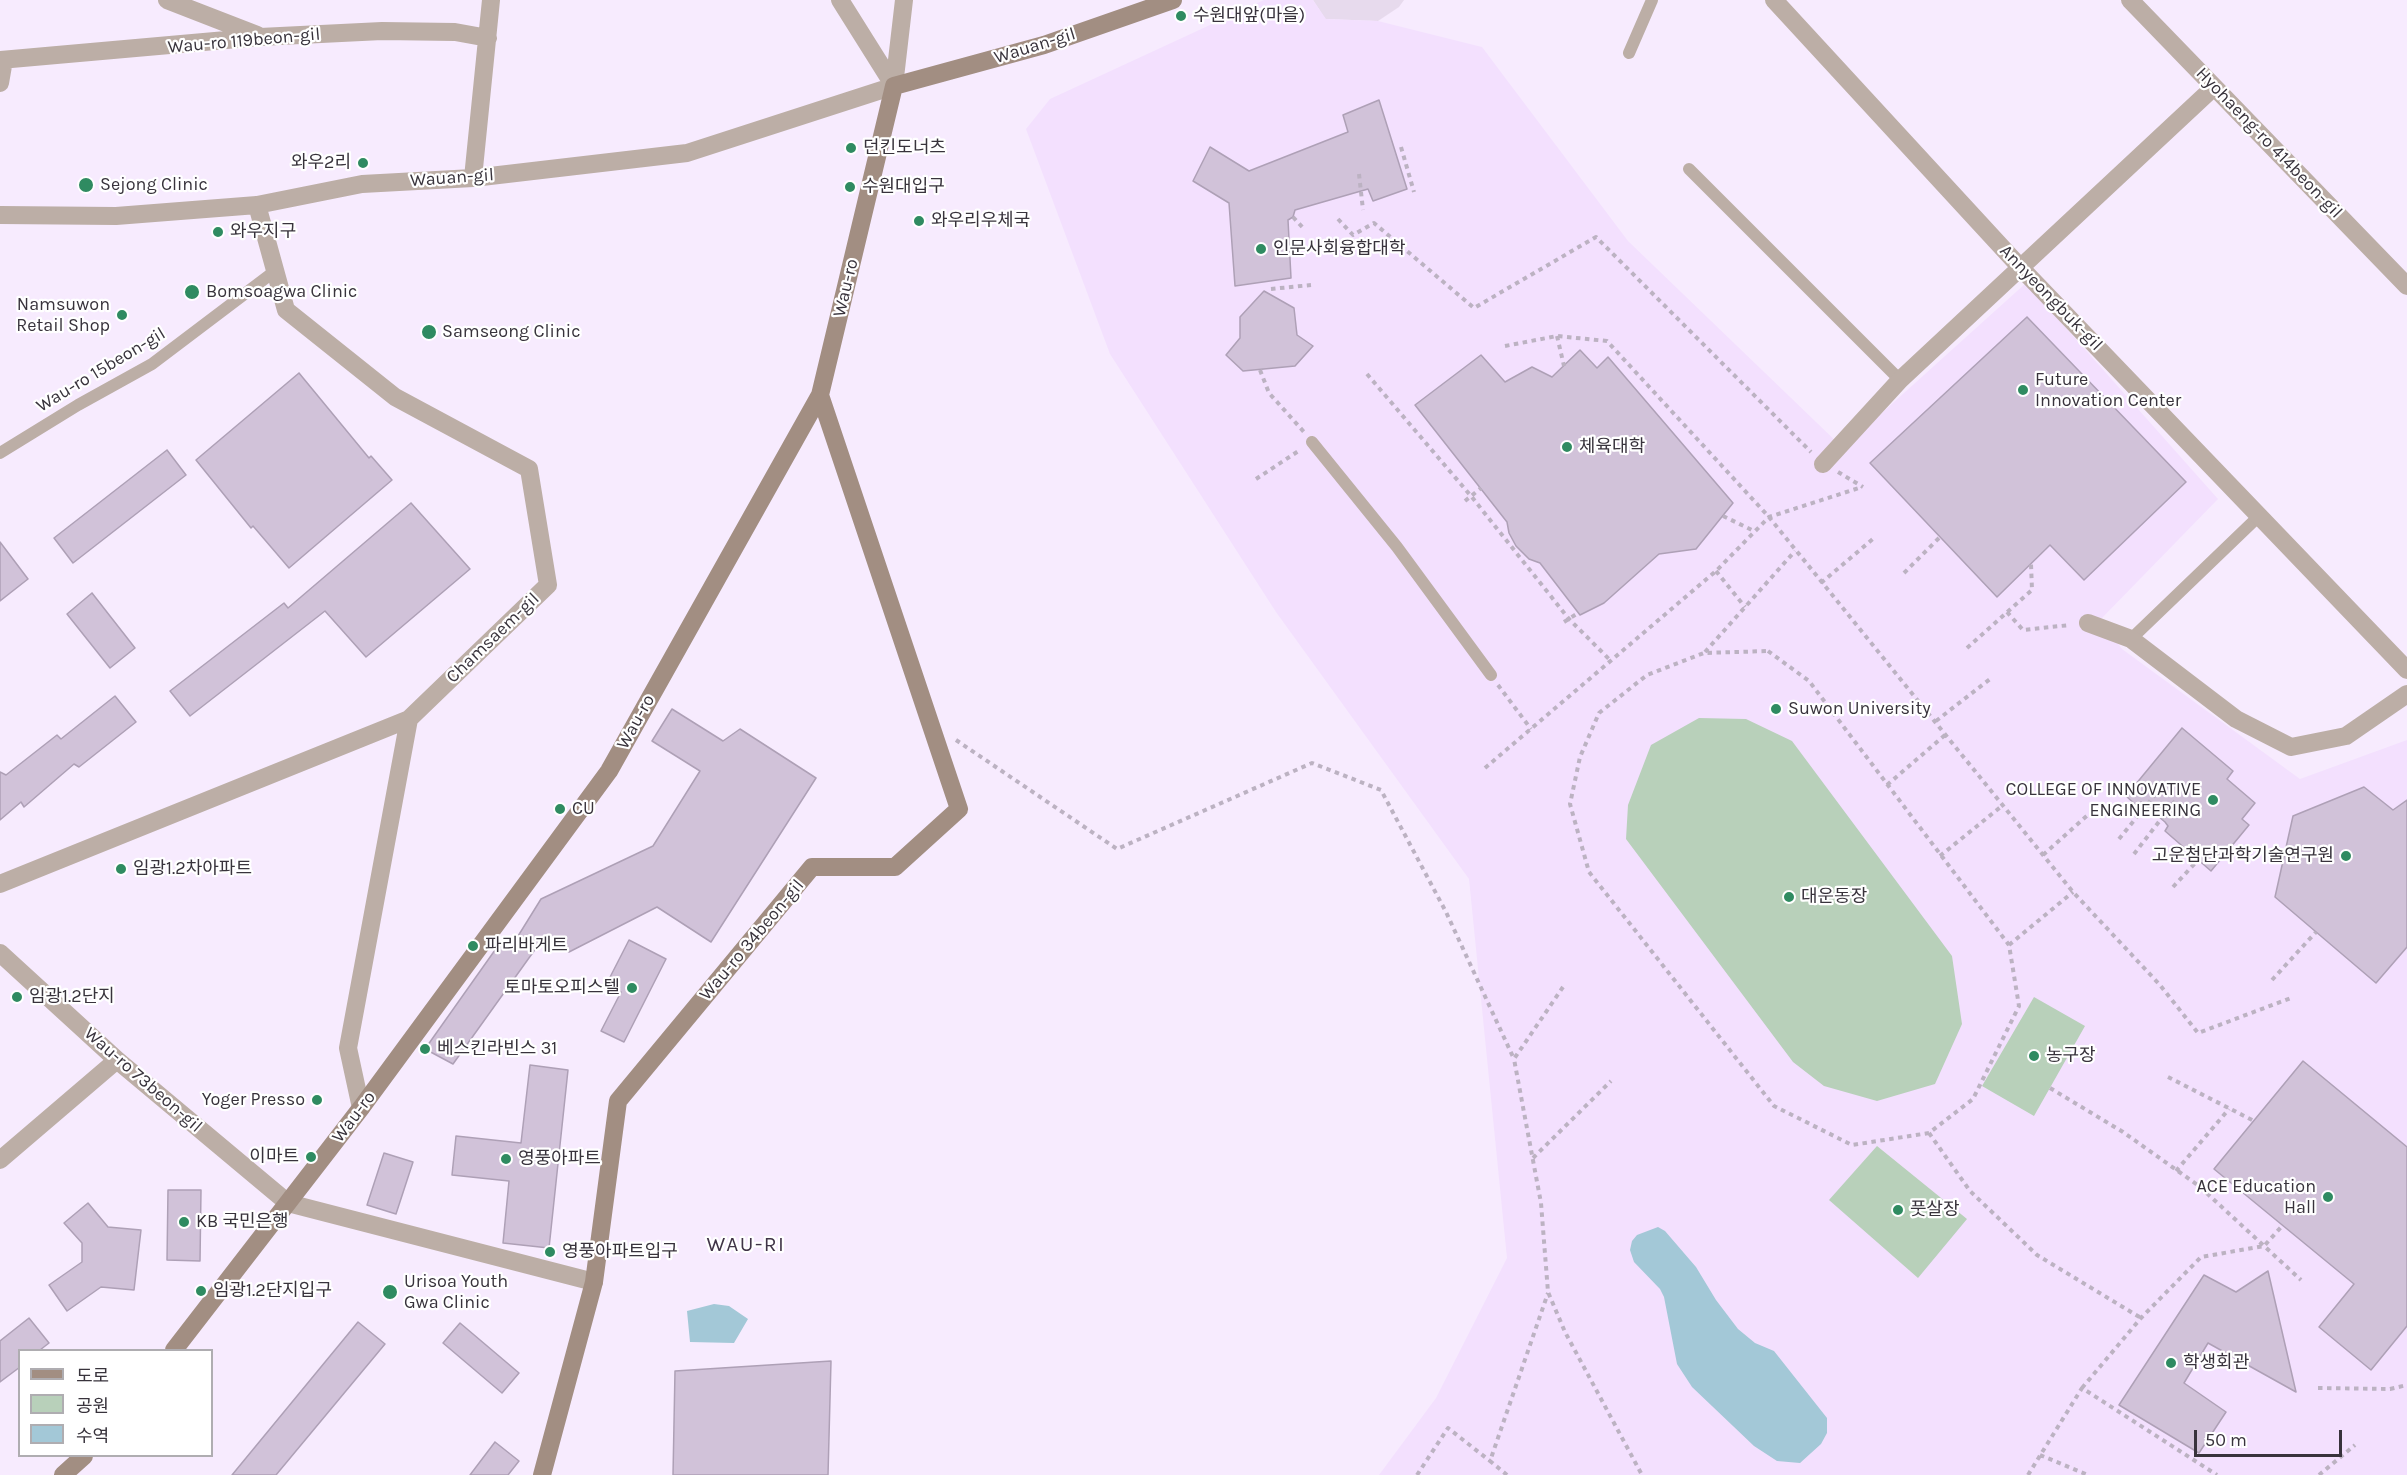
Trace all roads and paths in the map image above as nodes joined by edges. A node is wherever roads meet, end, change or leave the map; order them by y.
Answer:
1 (167, 0) edge
2 (491, 0) edge
3 (840, 0) edge
4 (904, 0) edge
5 (1173, 0) edge
6 (1652, 0) edge
7 (1774, 0) edge
8 (2130, 0) edge
9 (260, 37) junction
10 (488, 38) junction
11 (1629, 53) dead end
12 (2, 60) edge
13 (0, 83) edge
14 (894, 86) junction
15 (2214, 87) junction
16 (1401, 147) dead end
17 (1689, 169) dead end
18 (1359, 174) dead end
19 (474, 178) junction
20 (1413, 192) dead end
21 (257, 205) junction
22 (1363, 210) dead end
23 (0, 215) edge
24 (1293, 217) dead end
25 (1338, 219) dead end
26 (1305, 230) dead end
27 (2020, 267) junction
28 (275, 271) junction
29 (1311, 285) dead end
30 (2407, 286) edge
31 (1271, 289) dead end
32 (1557, 336) junction
33 (1505, 346) dead end
34 (1564, 366) dead end
35 (1260, 370) dead end
36 (1367, 374) dead end
37 (1900, 380) junction
38 (820, 395) junction
39 (1312, 442) junction
40 (0, 453) edge
41 (1823, 464) junction
42 (1256, 479) dead end
43 (1481, 488) dead end
44 (1472, 496) junction
45 (1465, 501) dead end
46 (1723, 516) dead end
47 (2259, 516) junction
48 (1769, 517) junction
49 (1754, 531) junction
50 (1940, 537) dead end
51 (1874, 538) dead end
52 (1795, 551) junction
53 (2031, 564) dead end
54 (1716, 572) junction
55 (1904, 573) dead end
56 (1821, 583) junction
57 (1745, 607) junction
58 (2007, 612) junction
59 (1578, 613) dead end
60 (1567, 621) junction
61 (2088, 623) joint
62 (2131, 639) junction
63 (1967, 648) dead end
64 (1704, 653) junction
65 (1611, 661) junction
66 (2407, 670) edge
67 (1491, 675) joint
68 (1990, 680) dead end
69 (2407, 694) edge
70 (410, 719) junction
71 (1936, 721) junction
72 (930, 723) junction
73 (1531, 729) junction
74 (1945, 735) junction
75 (1485, 768) dead end
76 (1887, 785) junction
77 (2155, 795) dead end
78 (2175, 801) dead end
79 (2003, 805) junction
80 (2090, 813) dead end
81 (2119, 839) dead end
82 (2134, 854) dead end
83 (2043, 855) junction
84 (1940, 856) junction
85 (2198, 860) dead end
86 (0, 884) edge
87 (2173, 887) dead end
88 (2073, 892) junction
89 (2316, 932) dead end
90 (2009, 945) junction
91 (0, 953) edge
92 (2272, 980) dead end
93 (1563, 987) dead end
94 (2291, 998) dead end
95 (117, 1059) junction
96 (1514, 1059) junction
97 (2168, 1077) dead end
98 (1611, 1081) dead end
99 (2050, 1088) dead end
100 (362, 1108) junction
101 (2229, 1109) junction
102 (2254, 1121) dead end
103 (1929, 1133) junction
104 (1532, 1158) junction
105 (0, 1160) edge
106 (2176, 1171) junction
107 (288, 1203) junction
108 (2283, 1225) dead end
109 (2264, 1246) junction
110 (2301, 1280) dead end
111 (594, 1282) junction
112 (1548, 1293) junction
113 (2141, 1318) junction
114 (175, 1349) edge
115 (2407, 1385) edge
116 (2082, 1388) junction
117 (2318, 1388) dead end
118 (2355, 1445) dead end
119 (2040, 1455) junction
120 (82, 1457) edge
121 (1490, 1461) junction
122 (63, 1475) edge
123 (542, 1475) edge
124 (1417, 1475) edge
125 (1507, 1475) edge
126 (1642, 1475) edge
127 (2028, 1475) edge
128 (2088, 1475) edge
129 (2217, 1475) edge
130 (2319, 1475) edge

1 - 9 street
2 - 10 street
3 - 14 street
4 - 14 street, Wau-ro
5 - 14 street, Wauan-gil
6 - 11 lane
7 - 27 street, Annyeongbuk-gil
8 - 15 street, Hyohaeng-ro 414beon-gil
9 - 10 street, Wau-ro 119beon-gil
9 - 12 street, Wau-ro 119beon-gil
10 - 19 street
12 - 13 street
14 - 19 street, Wauan-gil
14 - 38 street, Wau-ro
15 - 27 street
15 - 30 street, Hyohaeng-ro 414beon-gil
16 - 20 path
17 - 37 lane
18 - 22 path
19 - 21 street, Wauan-gil
21 - 23 street, Wauan-gil
21 - 28 street, Chamsaem-gil
24 - 26 path
25 - 41 path
27 - 37 street
27 - 47 street, Annyeongbuk-gil
28 - 40 lane, Wau-ro 15beon-gil
28 - 70 street, Chamsaem-gil
29 - 31 path
32 - 33 path
32 - 34 path
32 - 48 path
35 - 39 path
36 - 44 path
37 - 41 street
38 - 72 street, Wau-ro 34beon-gil
38 - 100 street, Wau-ro
39 - 42 path
39 - 67 lane
41 - 48 path
43 - 44 path
44 - 45 path
44 - 60 path
46 - 49 path
47 - 62 lane
47 - 66 street, Annyeongbuk-gil
48 - 49 path
48 - 52 path
49 - 54 path
50 - 55 path
51 - 56 path
52 - 56 path
52 - 57 path
53 - 58 path
54 - 57 path
54 - 65 path
56 - 71 path
57 - 64 path
58 - 61 path
58 - 63 path
59 - 60 path
60 - 65 path
61 - 62 street
62 - 69 street
64 - 76 path
64 - 103 path
65 - 73 path
67 - 73 path
68 - 71 path
70 - 86 street, Chamsaem-gil
70 - 100 street
71 - 74 path
72 - 96 path
72 - 111 street, Wau-ro 34beon-gil
73 - 75 path
74 - 76 path
74 - 79 path
76 - 84 path
77 - 81 path
78 - 82 path
79 - 83 path
79 - 84 path
80 - 83 path
83 - 88 path
84 - 90 path
85 - 87 path
88 - 90 path
88 - 94 path
89 - 92 path
90 - 103 path
91 - 95 street, Wau-ro 73beon-gil
93 - 96 path
95 - 105 street
95 - 107 street, Wau-ro 73beon-gil
96 - 104 path
97 - 101 path
98 - 104 path
99 - 106 path
100 - 107 street, Wau-ro
101 - 102 path
101 - 106 path
103 - 113 path
104 - 112 path
106 - 109 path
107 - 111 street
107 - 114 street, Wau-ro
108 - 109 path
109 - 110 path
109 - 113 path
111 - 123 street, Wau-ro 34beon-gil
112 - 121 path
112 - 126 path
113 - 116 path
115 - 117 path
116 - 119 path
116 - 129 path
118 - 130 path
119 - 127 path
119 - 128 path
120 - 122 street
121 - 124 path
121 - 125 path

